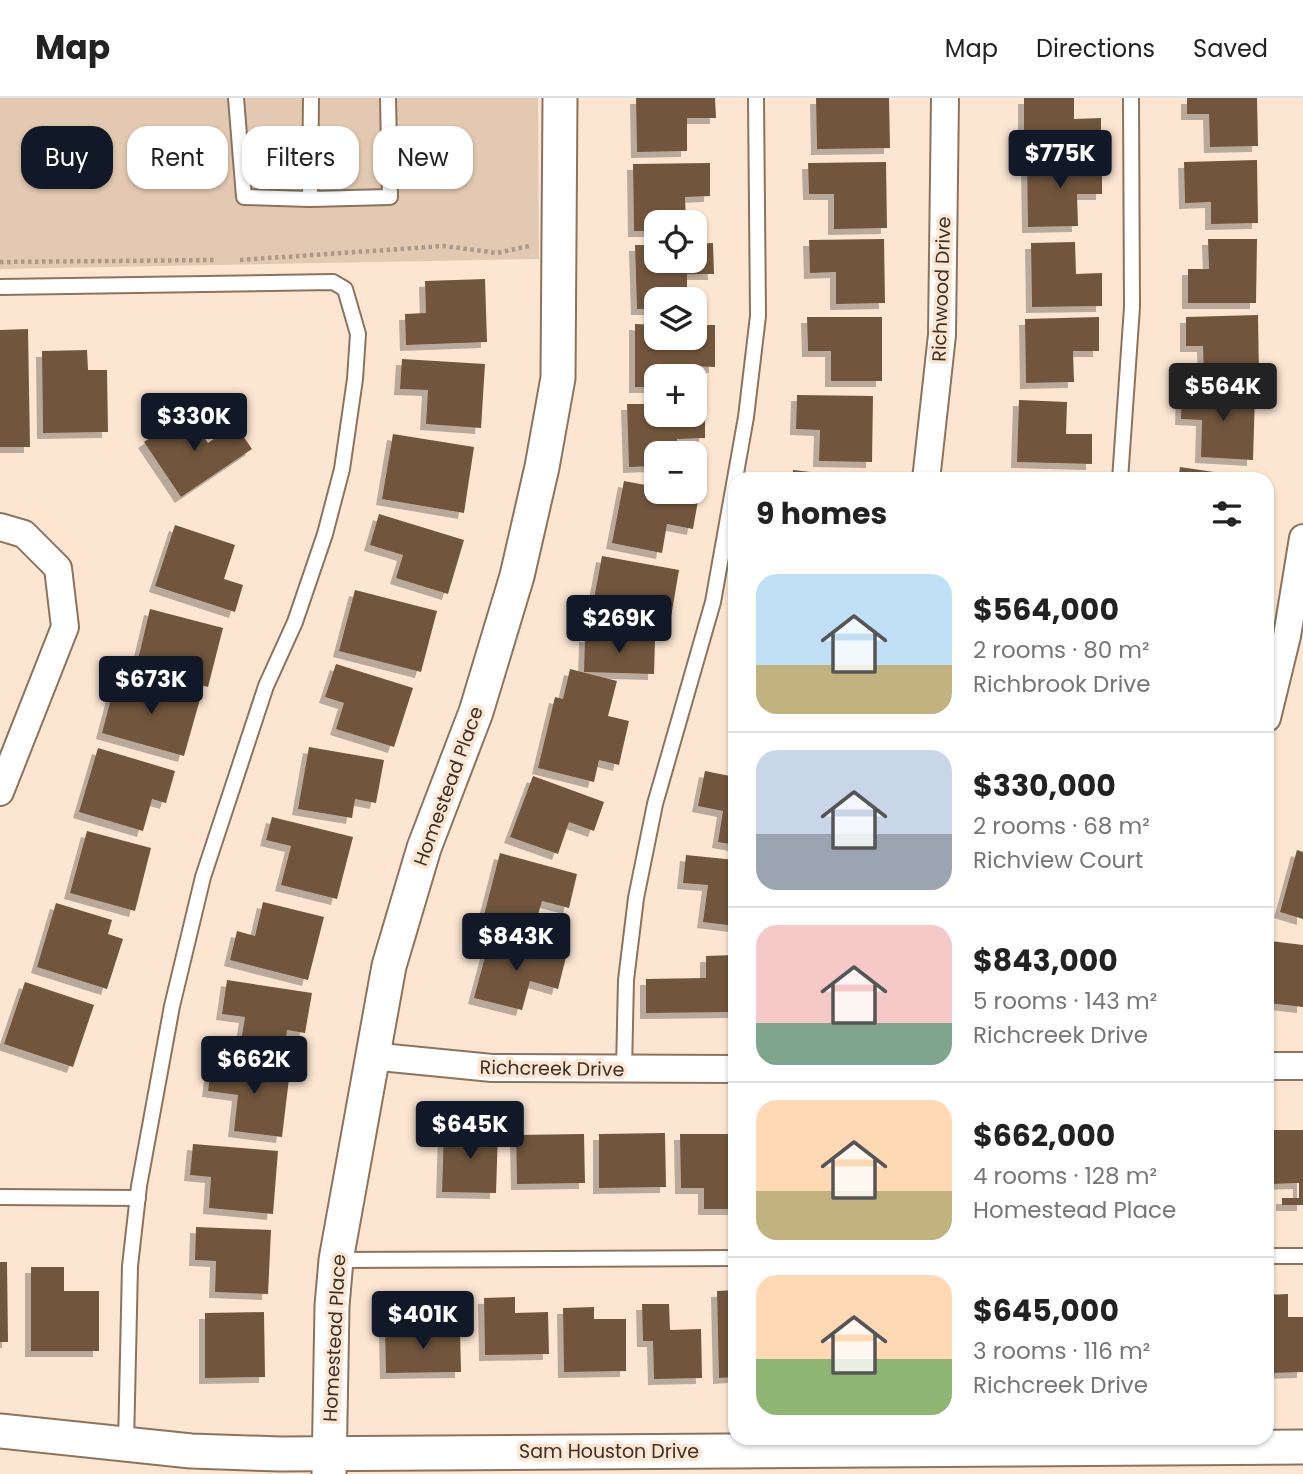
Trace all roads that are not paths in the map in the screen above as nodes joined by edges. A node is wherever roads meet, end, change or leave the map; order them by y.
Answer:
1 (236, 98) edge
2 (311, 98) edge
3 (388, 98) edge
4 (560, 98) edge
5 (756, 98) edge
6 (945, 98) edge
7 (1131, 98) edge
8 (310, 199) junction
9 (0, 287) edge
10 (736, 472) edge
11 (927, 472) edge
12 (1121, 472) edge
13 (728, 518) edge
14 (0, 527) edge
15 (1303, 538) edge
16 (1274, 689) edge
17 (1, 787) edge
18 (370, 1056) junction
19 (1274, 1066) edge
20 (1303, 1066) edge
21 (728, 1069) edge
22 (624, 1070) junction
23 (0, 1197) edge
24 (138, 1198) junction
25 (1274, 1256) edge
26 (1303, 1256) edge
27 (728, 1258) edge
28 (336, 1260) junction
29 (0, 1431) edge
30 (127, 1444) junction
31 (1303, 1447) edge
32 (329, 1463) edge

1 - 8 lane
2 - 8 lane
3 - 8 lane
4 - 18 street, Homestead Place
5 - 10 lane
6 - 11 street, Richwood Drive
7 - 12 lane
9 - 24 lane
13 - 22 lane
14 - 17 street
15 - 16 street
18 - 22 street, Richcreek Drive
18 - 28 street, Homestead Place
19 - 20 street
21 - 22 street, Richcreek Drive
23 - 24 lane
24 - 30 lane
25 - 26 lane
27 - 28 lane
28 - 32 street, Homestead Place
29 - 30 street, Sam Houston Drive
30 - 32 street, Sam Houston Drive
31 - 32 street, Sam Houston Drive

